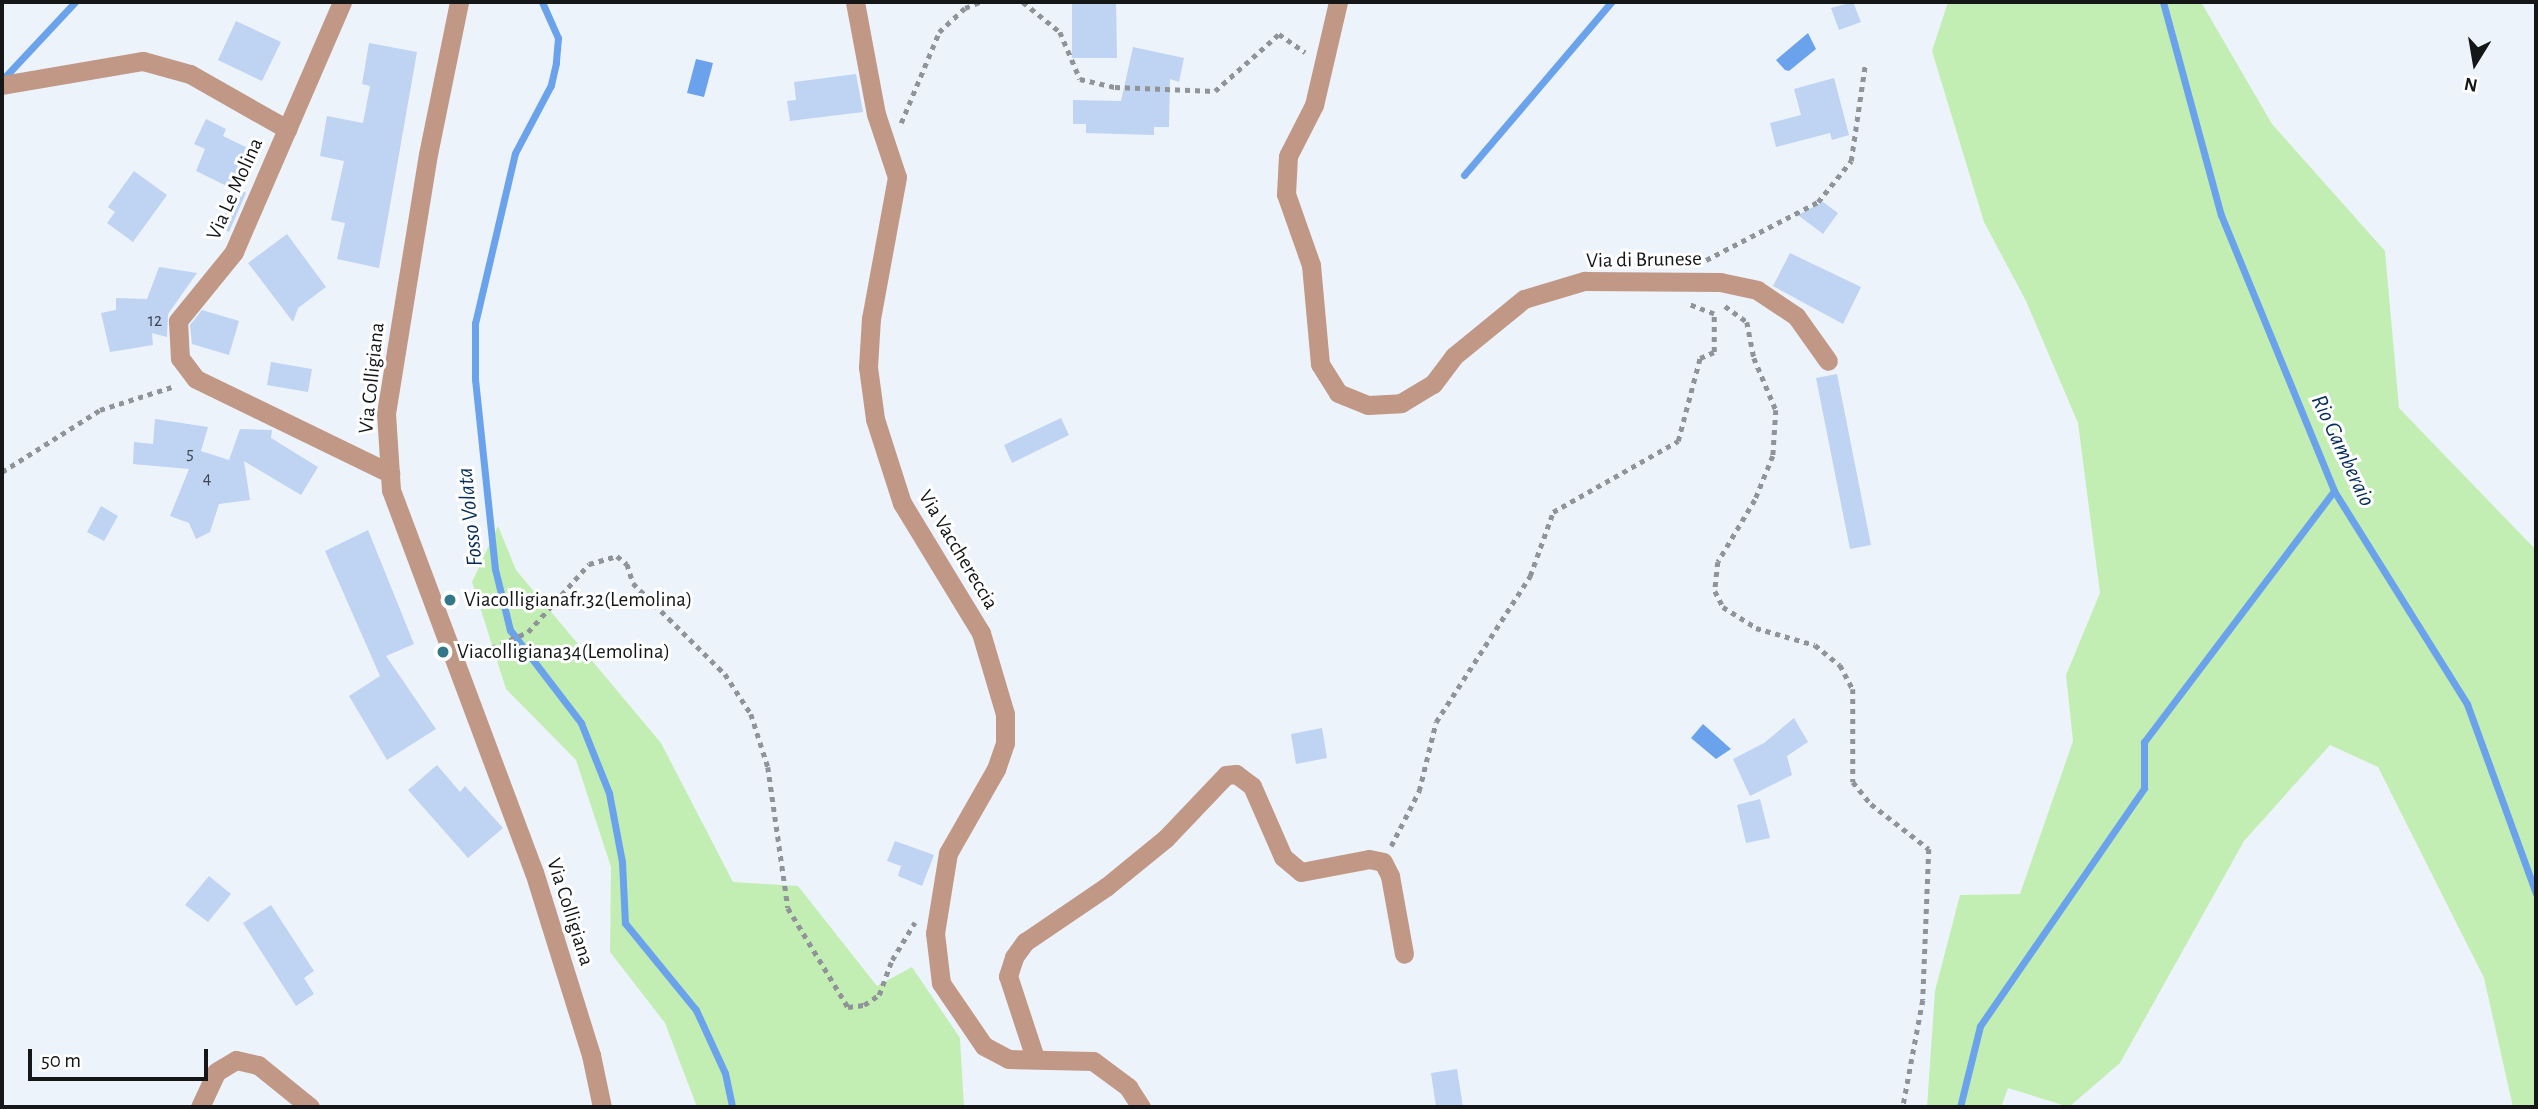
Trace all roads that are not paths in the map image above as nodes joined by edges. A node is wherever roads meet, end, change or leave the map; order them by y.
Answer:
1 (342, 2) edge
2 (459, 2) edge
3 (855, 2) edge
4 (1338, 2) edge
5 (2, 85) edge
6 (287, 130) junction
7 (1828, 361) dead end
8 (390, 473) junction
9 (1404, 954) dead end
10 (1035, 1058) junction
11 (200, 1107) edge
12 (310, 1107) edge
13 (601, 1107) edge
14 (1141, 1107) edge

1 - 6 street, Via Le Molina
2 - 8 street, Via Colligiana
3 - 10 street, Via Vacchereccia
4 - 7 street, Via di Brunese
5 - 6 street
6 - 8 street, Via Le Molina
8 - 13 street, Via Colligiana
9 - 10 street
10 - 14 street, Via Vacchereccia
11 - 12 street

